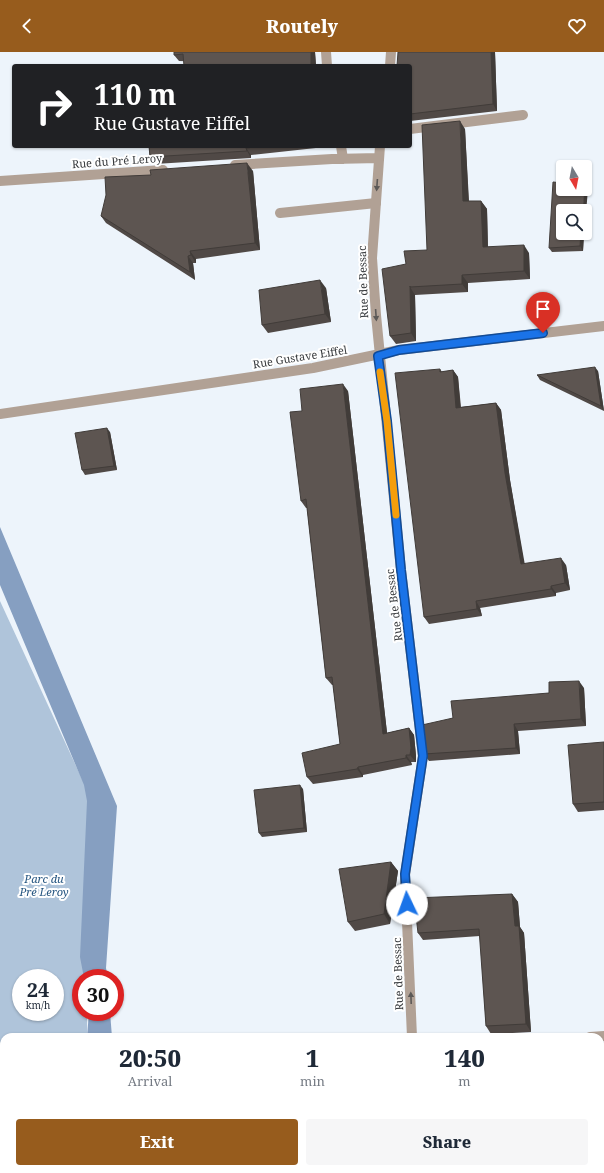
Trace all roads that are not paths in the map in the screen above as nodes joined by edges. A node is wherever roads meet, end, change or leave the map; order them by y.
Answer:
1 (326, 52) edge
2 (391, 52) edge
3 (327, 64) edge
4 (390, 64) edge
5 (524, 115) dead end
6 (412, 129) edge
7 (341, 148) edge
8 (380, 148) edge
9 (343, 158) junction
10 (379, 158) junction
11 (221, 166) edge
12 (174, 170) edge
13 (0, 181) edge
14 (376, 203) junction
15 (280, 213) dead end
16 (604, 326) edge
17 (378, 356) junction
18 (0, 414) edge
19 (412, 1033) edge

1 - 3 street
2 - 4 street
5 - 6 street
7 - 9 street
8 - 10 street, Rue de Bessac
9 - 10 street
9 - 11 street
10 -> 14 street, Rue de Bessac
12 - 13 street, Rue du Pré Leroy
14 - 15 street
14 -> 17 street, Rue de Bessac
16 - 17 street, Rue Gustave Eiffel
17 - 18 street, Rue Gustave Eiffel
19 -> 17 street, Rue de Bessac

